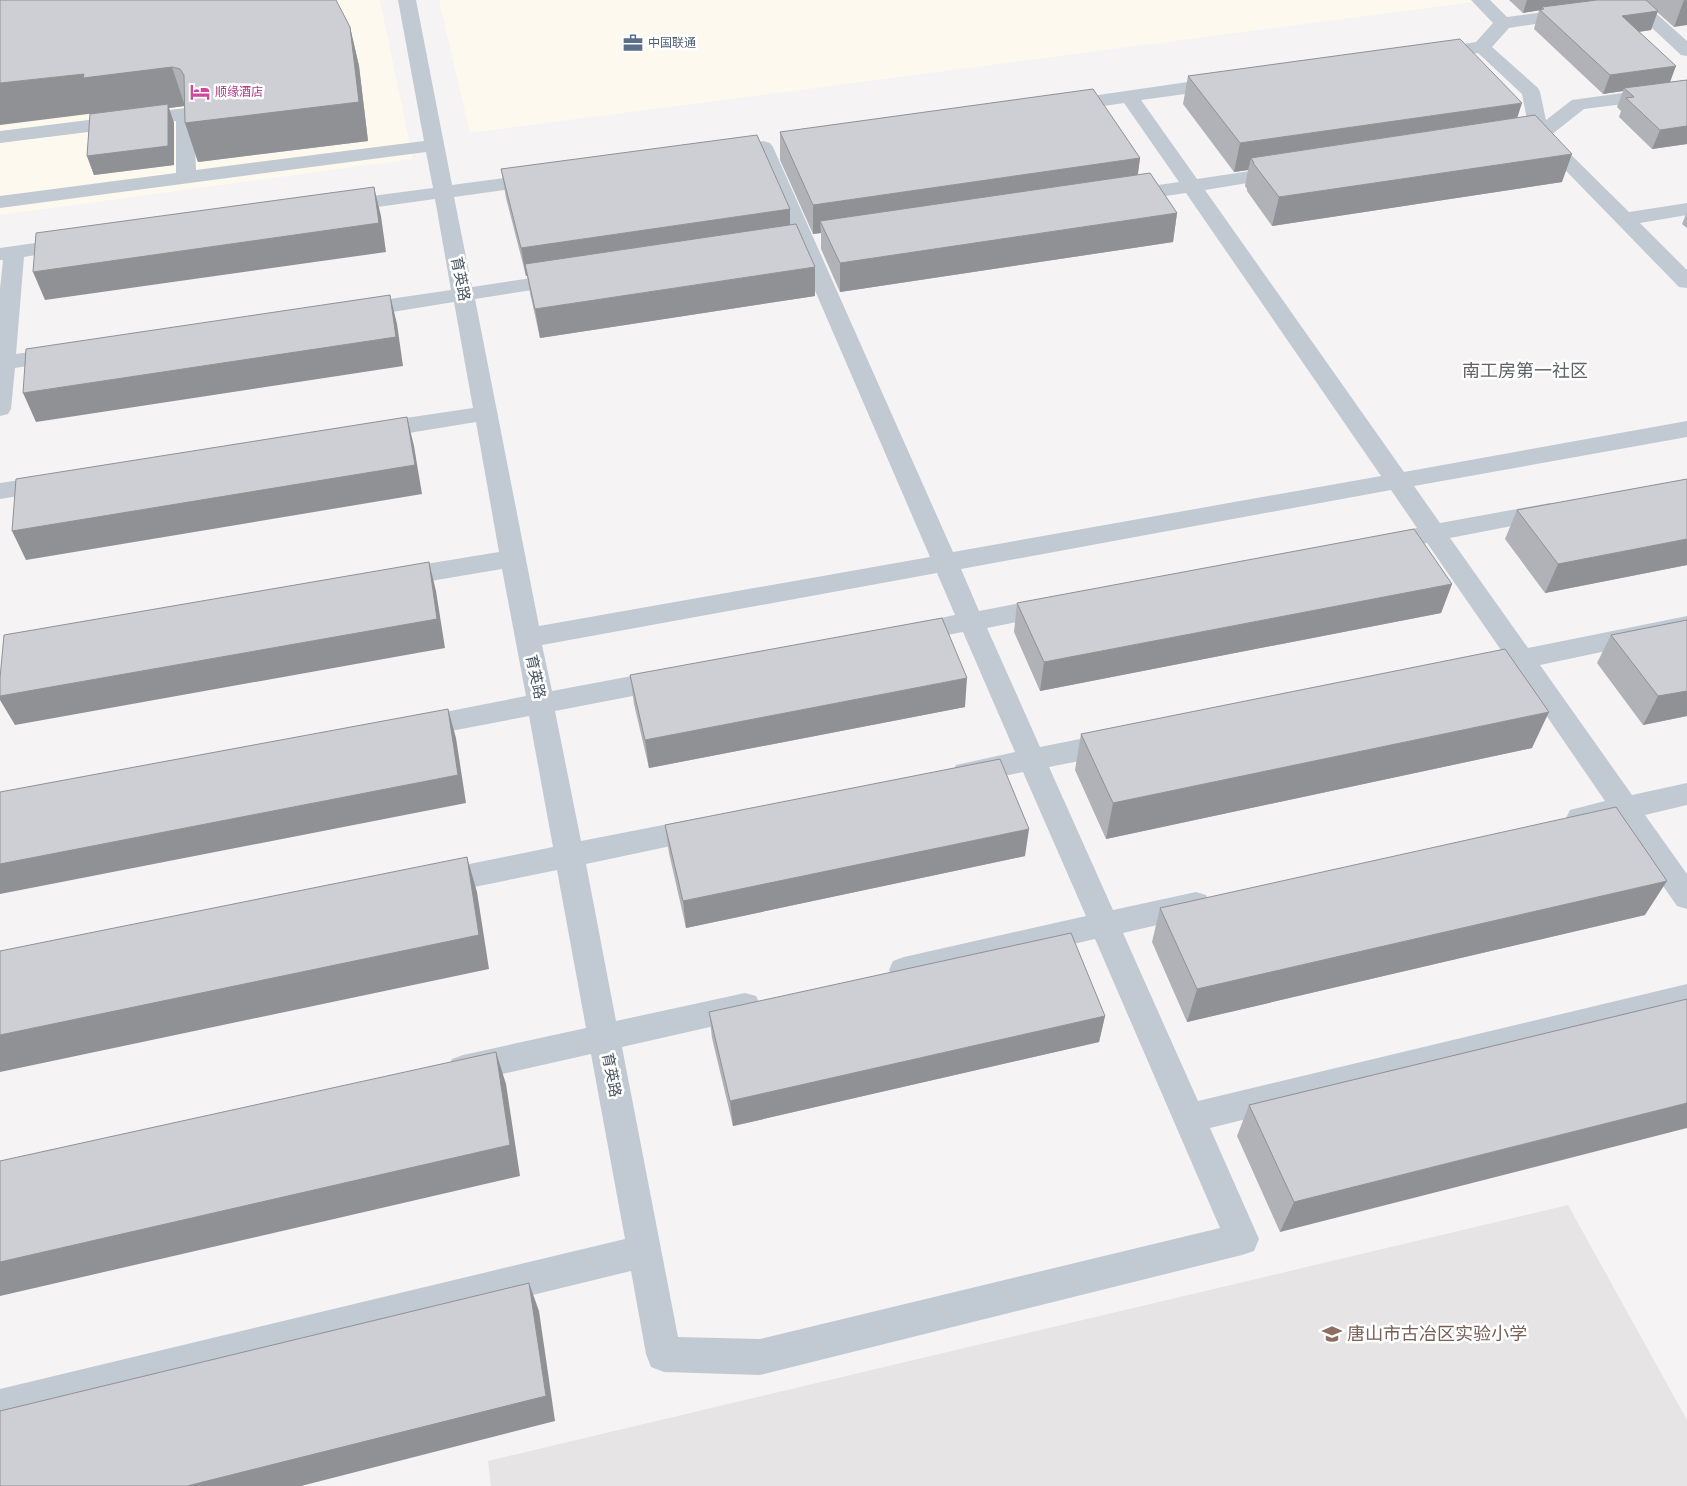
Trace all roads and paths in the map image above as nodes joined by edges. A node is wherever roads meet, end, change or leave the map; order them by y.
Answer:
1 (407, 0) edge
2 (1480, 0) edge
3 (1628, 4) edge
4 (1588, 11) edge
5 (1503, 23) junction
6 (1482, 47) junction
7 (1687, 51) edge
8 (1414, 57) edge
9 (1237, 81) edge
10 (1687, 90) edge
11 (1129, 96) junction
12 (1050, 107) edge
13 (1540, 134) junction
14 (0, 137) edge
15 (1492, 141) edge
16 (435, 145) junction
17 (764, 147) edge
18 (1308, 169) edge
19 (560, 176) edge
20 (186, 178) junction
21 (1191, 186) junction
22 (444, 192) junction
23 (1104, 199) edge
24 (0, 202) edge
25 (326, 208) edge
26 (1687, 209) edge
27 (1624, 219) junction
28 (92, 241) edge
29 (7, 253) edge
30 (580, 277) edge
31 (1687, 282) edge
32 (463, 294) junction
33 (336, 313) edge
34 (82, 351) edge
35 (2, 363) edge
36 (0, 409) edge
37 (486, 413) junction
38 (1687, 429) edge
39 (350, 435) edge
40 (78, 479) edge
41 (1397, 481) junction
42 (0, 491) edge
43 (1570, 507) edge
44 (1433, 533) junction
45 (1354, 548) edge
46 (513, 558) junction
47 (946, 563) junction
48 (368, 583) edge
49 (1080, 600) edge
50 (972, 621) junction
51 (1687, 625) edge
52 (527, 638) junction
53 (884, 638) edge
54 (1521, 659) junction
55 (1453, 673) edge
56 (688, 675) edge
57 (541, 704) junction
58 (386, 733) edge
59 (1140, 738) edge
60 (1032, 760) junction
61 (946, 778) edge
62 (1687, 794) edge
63 (1625, 808) junction
64 (734, 821) edge
65 (1558, 823) edge
66 (570, 855) junction
67 (406, 889) edge
68 (1687, 897) edge
69 (1220, 899) edge
70 (1105, 925) junction
71 (874, 977) edge
72 (1687, 997) edge
73 (768, 1001) edge
74 (604, 1038) junction
75 (438, 1075) edge
76 (1190, 1118) junction
77 (645, 1250) junction
78 (0, 1406) edge

1 - 16 street, 育英路
2 - 5 street
3 - 7 street
4 - 5 street
5 - 6 street
6 - 8 street
6 - 13 street
9 - 11 street
10 - 13 street
11 - 12 street
11 - 21 street
13 - 15 street
13 - 27 street
14 - 20 street
16 - 20 street
16 - 22 street, 育英路
17 - 47 street
18 - 21 street
19 - 22 street
20 - 24 street
21 - 23 street
21 - 41 street
22 - 25 street
22 - 32 street, 育英路
26 - 27 street
27 - 31 street
28 - 29 street
29 - 35 street
30 - 32 street
32 - 33 street
32 - 37 street, 育英路
34 - 35 street
35 - 36 street
37 - 39 street
37 - 46 street, 育英路
38 - 41 street
40 - 42 street
41 - 44 street
41 - 47 street
43 - 44 street
44 - 45 street
44 - 54 street
46 - 48 street
46 - 52 street, 育英路
47 - 50 street
47 - 52 street
49 - 50 street
50 - 53 street
50 - 60 street
51 - 54 street
52 - 57 street, 育英路
54 - 55 street
54 - 63 street
56 - 57 street
57 - 58 street
57 - 66 street, 育英路
59 - 60 street
60 - 61 street
60 - 70 street
62 - 63 street
63 - 65 street
63 - 68 street
64 - 66 street
66 - 67 street
66 - 74 street, 育英路
69 - 70 street
70 - 71 street
70 - 76 street
72 - 76 street
73 - 74 street
74 - 75 street
74 - 77 street, 育英路
76 - 77 street, 育英路
77 - 78 street

